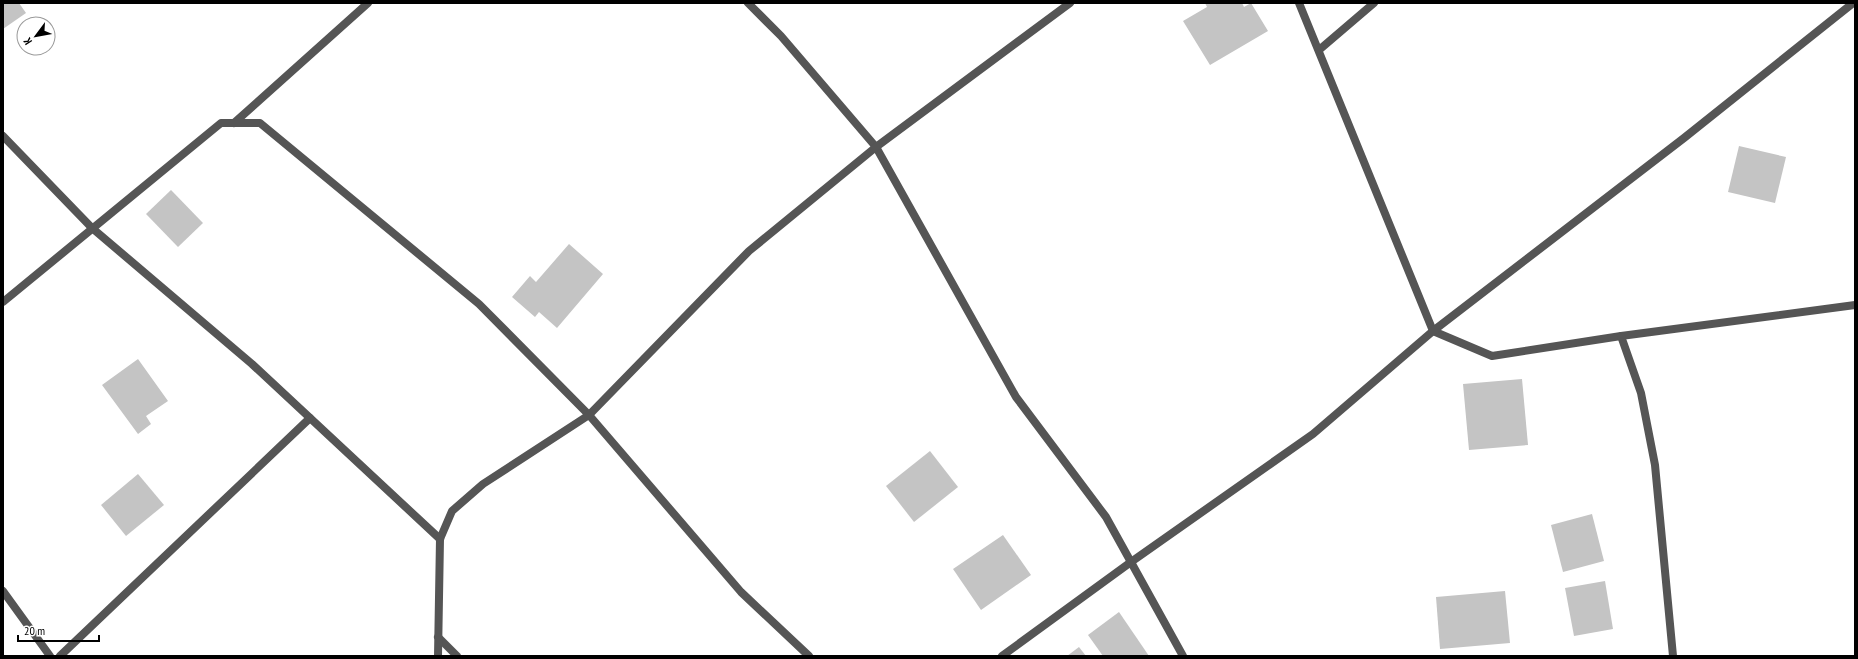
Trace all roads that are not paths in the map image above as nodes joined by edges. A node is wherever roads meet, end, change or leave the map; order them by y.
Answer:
1 (368, 3) edge
2 (748, 3) edge
3 (1070, 3) edge
4 (1299, 3) edge
5 (1374, 3) edge
6 (1853, 3) edge
7 (1318, 50) junction
8 (234, 123) junction
9 (3, 136) edge
10 (876, 147) junction
11 (92, 228) junction
12 (3, 302) edge
13 (1855, 306) edge
14 (1433, 331) junction
15 (1621, 336) junction
16 (589, 415) junction
17 (310, 418) junction
18 (440, 538) junction
19 (1131, 562) junction
20 (3, 591) edge
21 (438, 637) junction
22 (50, 656) edge
23 (60, 656) edge
24 (438, 656) edge
25 (457, 656) edge
26 (809, 656) edge
27 (1002, 656) edge
28 (1183, 656) edge
29 (1673, 656) edge

1 - 8 street
2 - 10 street
3 - 10 street
4 - 7 street
5 - 7 street
6 - 14 street
7 - 14 street
8 - 11 street
8 - 16 street
9 - 11 street
10 - 16 street
10 - 19 street
11 - 12 street
11 - 17 street
13 - 15 street
14 - 15 street
14 - 19 street
15 - 29 street
16 - 18 street
16 - 26 street
17 - 18 street
17 - 23 street
18 - 21 street
19 - 27 street
19 - 28 street
20 - 22 street
21 - 24 street
21 - 25 street

